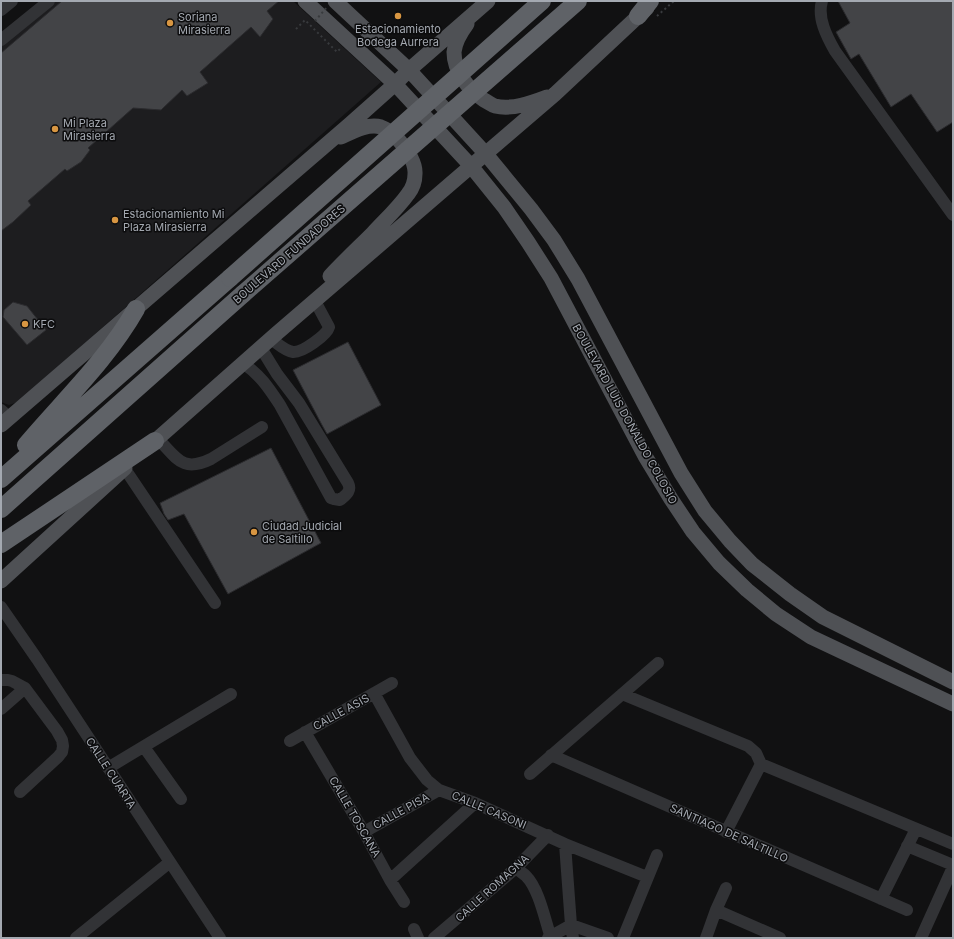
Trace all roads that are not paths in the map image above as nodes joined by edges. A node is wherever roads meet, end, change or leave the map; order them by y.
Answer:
1 (12, 1) edge
2 (49, 1) edge
3 (305, 1) edge
4 (488, 1) edge
5 (542, 1) edge
6 (578, 1) edge
7 (650, 1) edge
8 (655, 1) edge
9 (822, 1) edge
10 (331, 4) edge
11 (1, 10) edge
12 (474, 13) junction
13 (638, 16) junction
14 (1, 40) edge
15 (409, 70) junction
16 (395, 84) junction
17 (555, 94) junction
18 (326, 145) junction
19 (485, 153) junction
20 (471, 166) junction
21 (952, 209) edge
22 (315, 301) junction
23 (136, 309) junction
24 (269, 340) junction
25 (243, 363) junction
26 (4, 417) edge
27 (262, 428) dead end
28 (157, 440) junction
29 (125, 469) junction
30 (1, 474) edge
31 (1, 479) edge
32 (1, 509) edge
33 (1, 544) edge
34 (1, 581) edge
35 (215, 603) dead end
36 (1, 608) edge
37 (658, 663) dead end
38 (1, 680) edge
39 (953, 682) edge
40 (392, 683) dead end
41 (25, 688) junction
42 (374, 693) junction
43 (231, 694) dead end
44 (622, 694) junction
45 (953, 704) edge
46 (1, 708) edge
47 (305, 732) junction
48 (290, 741) dead end
49 (144, 746) junction
50 (551, 755) junction
51 (760, 764) junction
52 (108, 768) junction
53 (530, 774) dead end
54 (438, 790) junction
55 (20, 792) dead end
56 (180, 799) dead end
57 (475, 803) junction
58 (916, 829) junction
59 (364, 832) junction
60 (726, 832) junction
61 (548, 836) junction
62 (565, 844) junction
63 (953, 844) edge
64 (907, 846) junction
65 (657, 855) dead end
66 (170, 862) junction
67 (953, 866) edge
68 (516, 868) junction
69 (647, 877) junction
70 (390, 880) junction
71 (726, 888) dead end
72 (881, 899) junction
73 (404, 902) dead end
74 (716, 910) junction
75 (907, 910) dead end
76 (571, 925) junction
77 (550, 937) edge
78 (76, 938) edge
79 (220, 938) edge
80 (434, 938) edge
81 (573, 938) edge
82 (608, 938) edge
83 (623, 938) edge
84 (706, 938) edge
85 (780, 938) edge
86 (921, 938) edge

1 - 11 street
2 - 14 street
3 - 16 main road, BOULEVARD LUIS DONALDO COLOSIO
4 - 12 main road
5 - 31 highway, BOULEVARD FUNDADORES, bridge
6 - 32 highway, BOULEVARD FUNDADORES, bridge
7 - 13 highway
8 - 13 main road
9 - 21 street
10 - 15 main road, BOULEVARD LUIS DONALDO COLOSIO
12 - 15 main road
12 - 17 main road
13 - 17 main road
15 - 16 main road
15 - 19 main road, BOULEVARD LUIS DONALDO COLOSIO
16 - 18 main road
16 - 20 main road, BOULEVARD LUIS DONALDO COLOSIO
17 - 19 main road
18 - 23 main road
18 - 24 main road
19 - 20 main road
19 - 39 main road, BOULEVARD LUIS DONALDO COLOSIO
20 - 22 main road
20 - 45 main road, BOULEVARD LUIS DONALDO COLOSIO
22 - 24 main road
22 - 24 street
23 - 26 main road
23 - 30 highway
24 - 25 main road
24 - 25 street
25 - 28 main road
27 - 28 street
28 - 29 main road
28 - 33 highway
29 - 34 main road
29 - 35 street
36 - 52 street, CALLE CUARTA
37 - 44 street
38 - 41 street
40 - 42 street, CALLE ASIS
41 - 46 street
41 - 55 street
42 - 47 street, CALLE ASIS
42 - 54 street, CALLE CASONI
43 - 49 street
44 - 50 street
44 - 51 street
47 - 48 street, CALLE ASIS
47 - 59 street, CALLE TOSCANA
49 - 52 street
49 - 56 street
50 - 53 street
50 - 60 street, SANTIAGO DE SALTILLO
51 - 58 street
51 - 60 street
52 - 66 street, CALLE CUARTA
54 - 57 street, CALLE CASONI
54 - 59 street, CALLE PISA
57 - 61 street, CALLE CASONI
57 - 70 street
58 - 63 street
58 - 64 street
59 - 70 street, CALLE TOSCANA
60 - 72 street, SANTIAGO DE SALTILLO
61 - 62 street, CALLE CASONI
61 - 68 street, CALLE ROMAGNA
62 - 69 street, CALLE CASONI
62 - 76 street
64 - 67 street
64 - 72 street
65 - 69 street
66 - 78 street
66 - 79 street, CALLE CUARTA
67 - 86 street
68 - 77 street
68 - 80 street, CALLE ROMAGNA
69 - 83 street
70 - 73 street, CALLE TOSCANA
71 - 74 street
72 - 75 street, SANTIAGO DE SALTILLO
74 - 84 street
74 - 85 street
76 - 77 street
76 - 81 street
76 - 82 street

